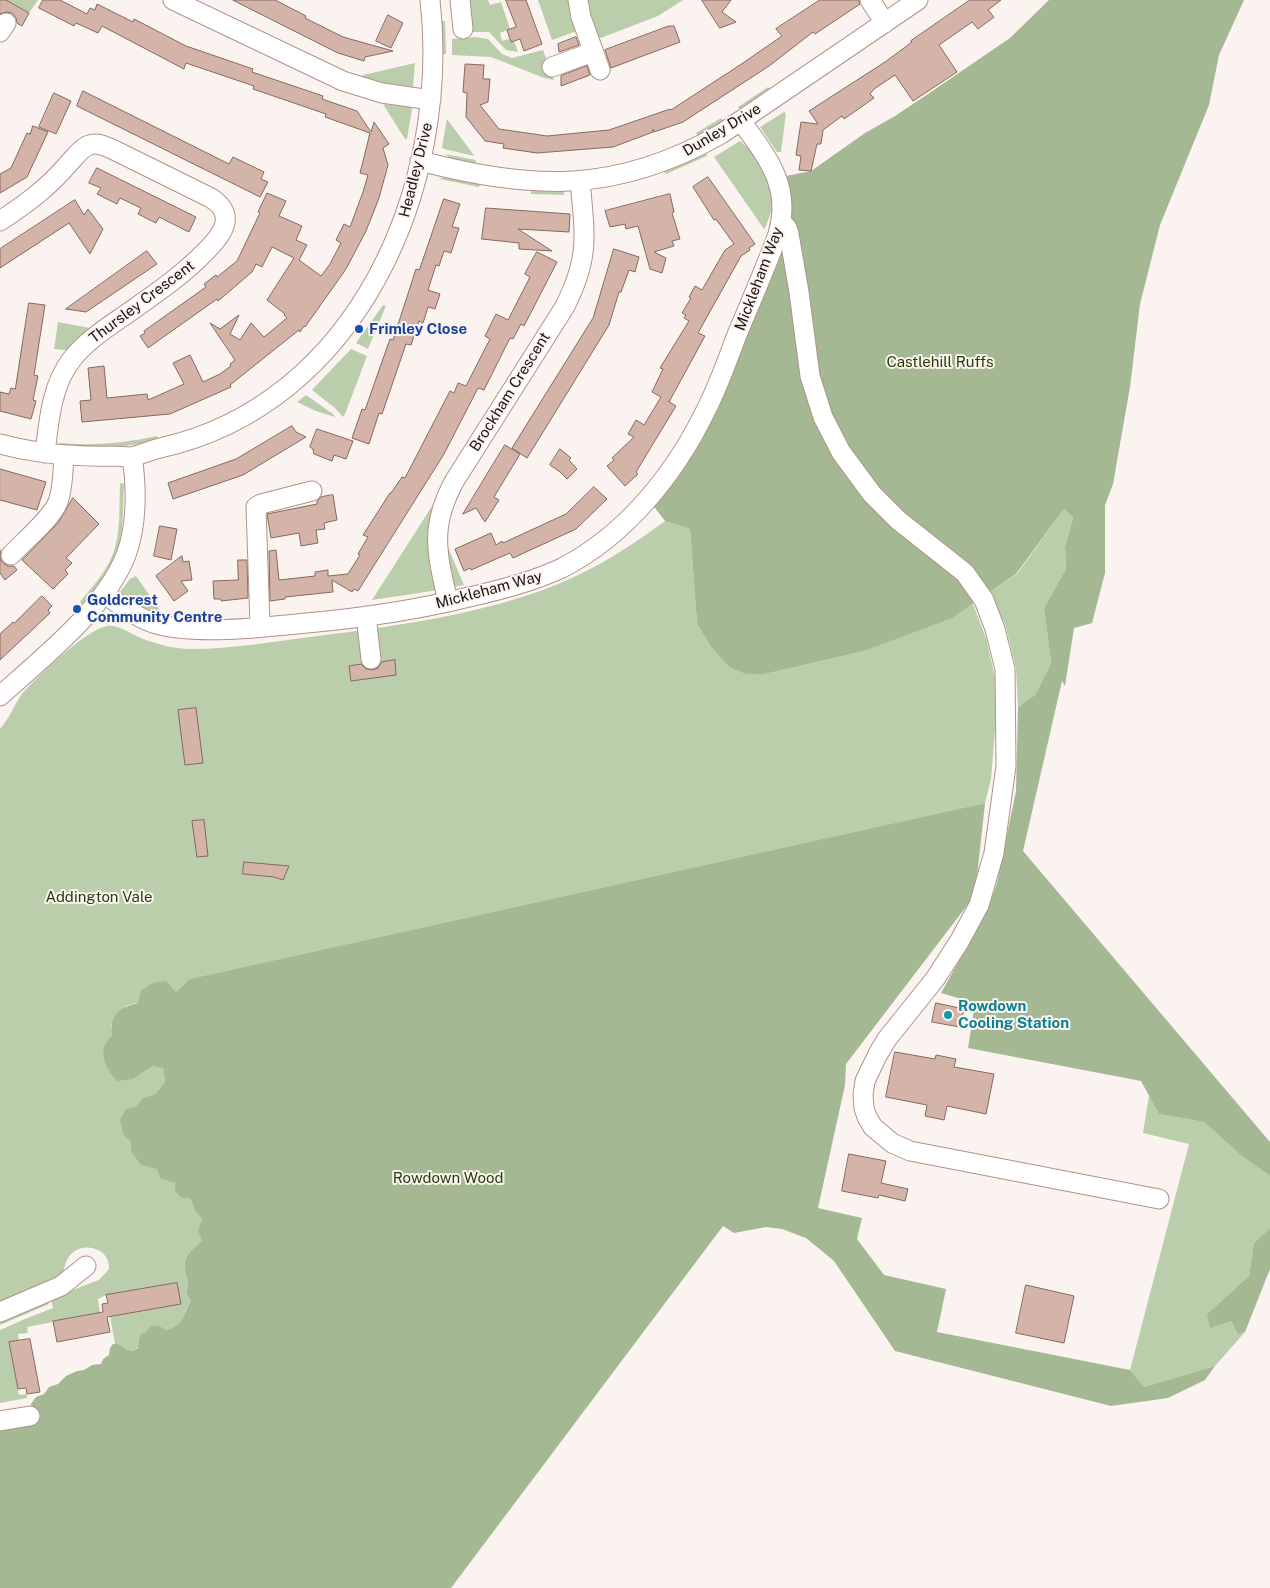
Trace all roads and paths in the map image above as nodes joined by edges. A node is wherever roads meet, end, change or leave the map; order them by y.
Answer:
1 (173, 0) edge
2 (578, 0) edge
3 (870, 0) edge
4 (918, 0) edge
5 (431, 7) edge
6 (461, 14) edge
7 (885, 23) junction
8 (552, 67) dead end
9 (431, 100) junction
10 (741, 121) junction
11 (420, 161) junction
12 (580, 181) junction
13 (0, 221) edge
14 (782, 222) junction
15 (0, 444) edge
16 (54, 454) junction
17 (132, 456) junction
18 (312, 491) dead end
19 (11, 555) dead end
20 (104, 593) junction
21 (448, 602) junction
22 (366, 616) junction
23 (260, 626) junction
24 (371, 659) dead end
25 (0, 696) edge
26 (1160, 1199) dead end
27 (86, 1266) dead end
28 (0, 1312) edge
29 (30, 1416) dead end
30 (0, 1421) edge

1 - 9 street
2 - 8 street
3 - 7 street
4 - 7 street, Dunley Drive
5 - 6 street
5 - 9 street, Headley Drive
7 - 10 street, Dunley Drive
9 - 11 street, Headley Drive
10 - 12 street, Dunley Drive
10 - 14 street, Mickleham Way
11 - 12 street, Dunley Drive
11 - 17 street, Headley Drive
12 - 21 street, Brockham Crescent
13 - 16 street, Thursley Crescent
14 - 21 street, Mickleham Way
14 - 26 street
15 - 16 street, Headley Drive
16 - 17 street, Headley Drive
16 - 19 street
17 - 20 street
18 - 23 street
20 - 23 street, Mickleham Way
20 - 25 street
21 - 22 street, Mickleham Way
22 - 23 street, Mickleham Way
22 - 24 street
27 - 28 street
29 - 30 street

